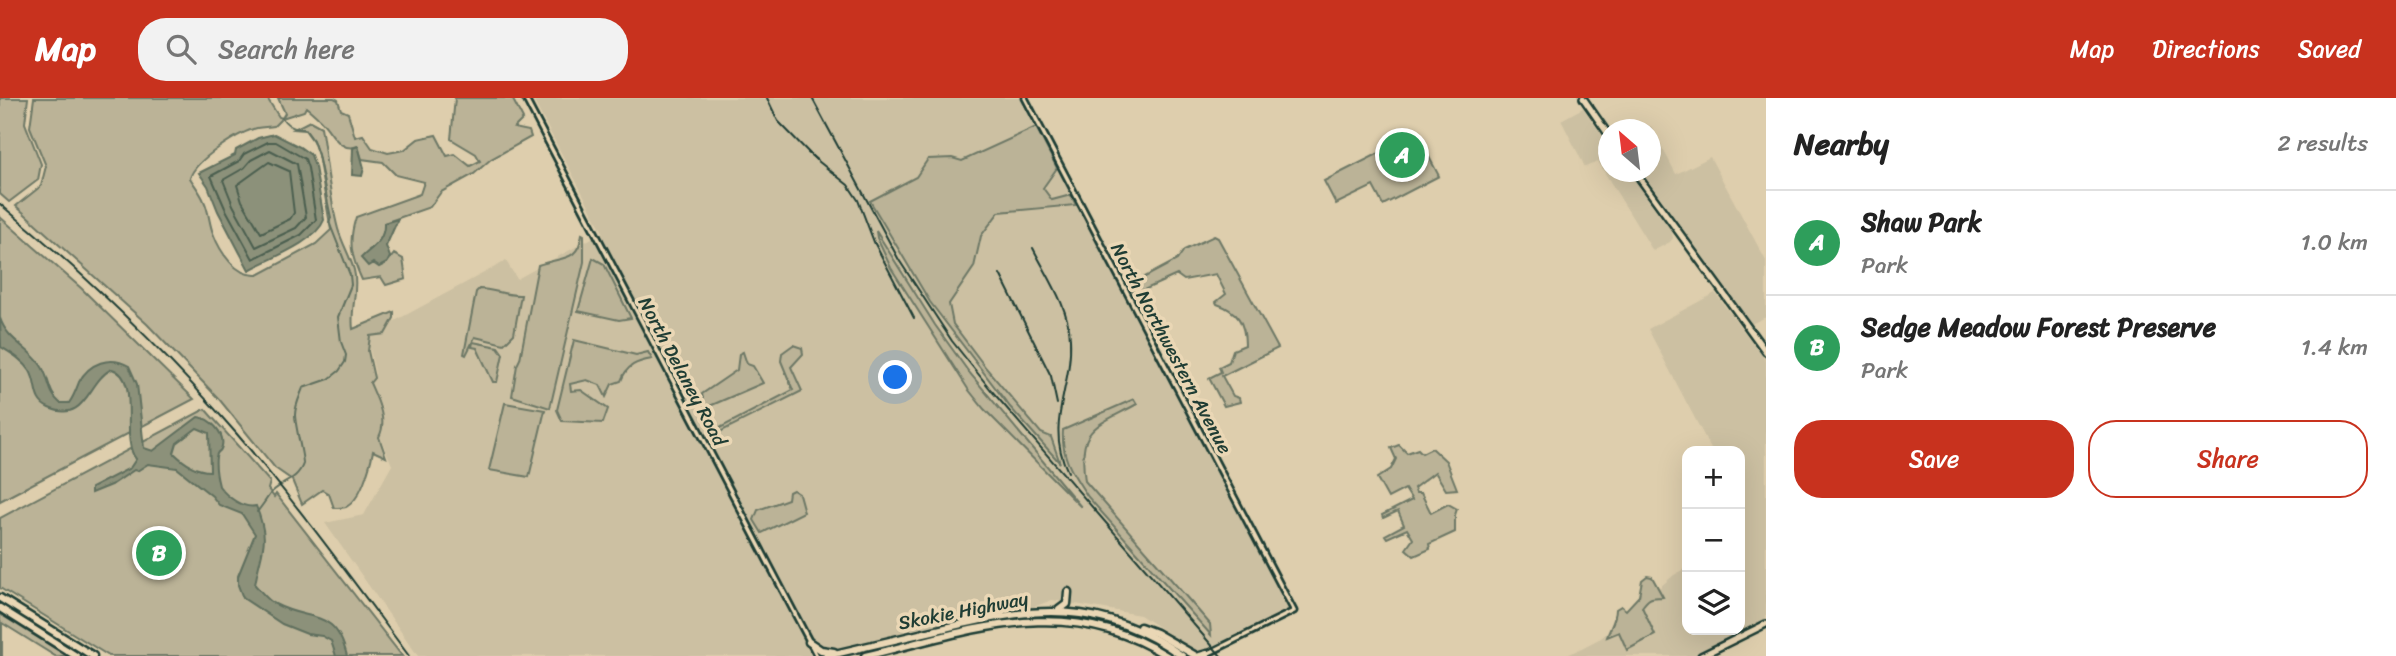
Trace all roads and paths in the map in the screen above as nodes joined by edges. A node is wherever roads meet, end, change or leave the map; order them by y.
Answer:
1 (525, 98) edge
2 (1025, 98) edge
3 (1583, 98) edge
4 (1598, 120) edge
5 (1642, 182) edge
6 (1766, 352) edge
7 (1068, 592) dead end
8 (0, 598) edge
9 (0, 608) edge
10 (1057, 611) junction
11 (1111, 620) junction
12 (1766, 624) edge
13 (809, 642) junction
14 (840, 653) junction
15 (1202, 655) edge
16 (76, 656) edge
17 (93, 656) edge
18 (817, 656) edge
19 (826, 656) edge
20 (865, 656) edge
21 (1167, 656) edge
22 (1182, 656) edge
23 (1701, 656) edge

1 - 13 street, North Delaney Road
2 - 15 street, North Northwestern Avenue
3 - 4 main road
5 - 6 main road
7 - 10 highway
8 - 17 highway
9 - 16 highway
10 - 11 highway, Skokie Highway
10 - 14 highway, Skokie Highway
11 - 15 highway
11 - 22 highway, Skokie Highway
12 - 23 main road
13 - 14 highway
13 - 18 street, North Delaney Road
14 - 19 highway, Skokie Highway
20 - 21 highway, Skokie Highway

